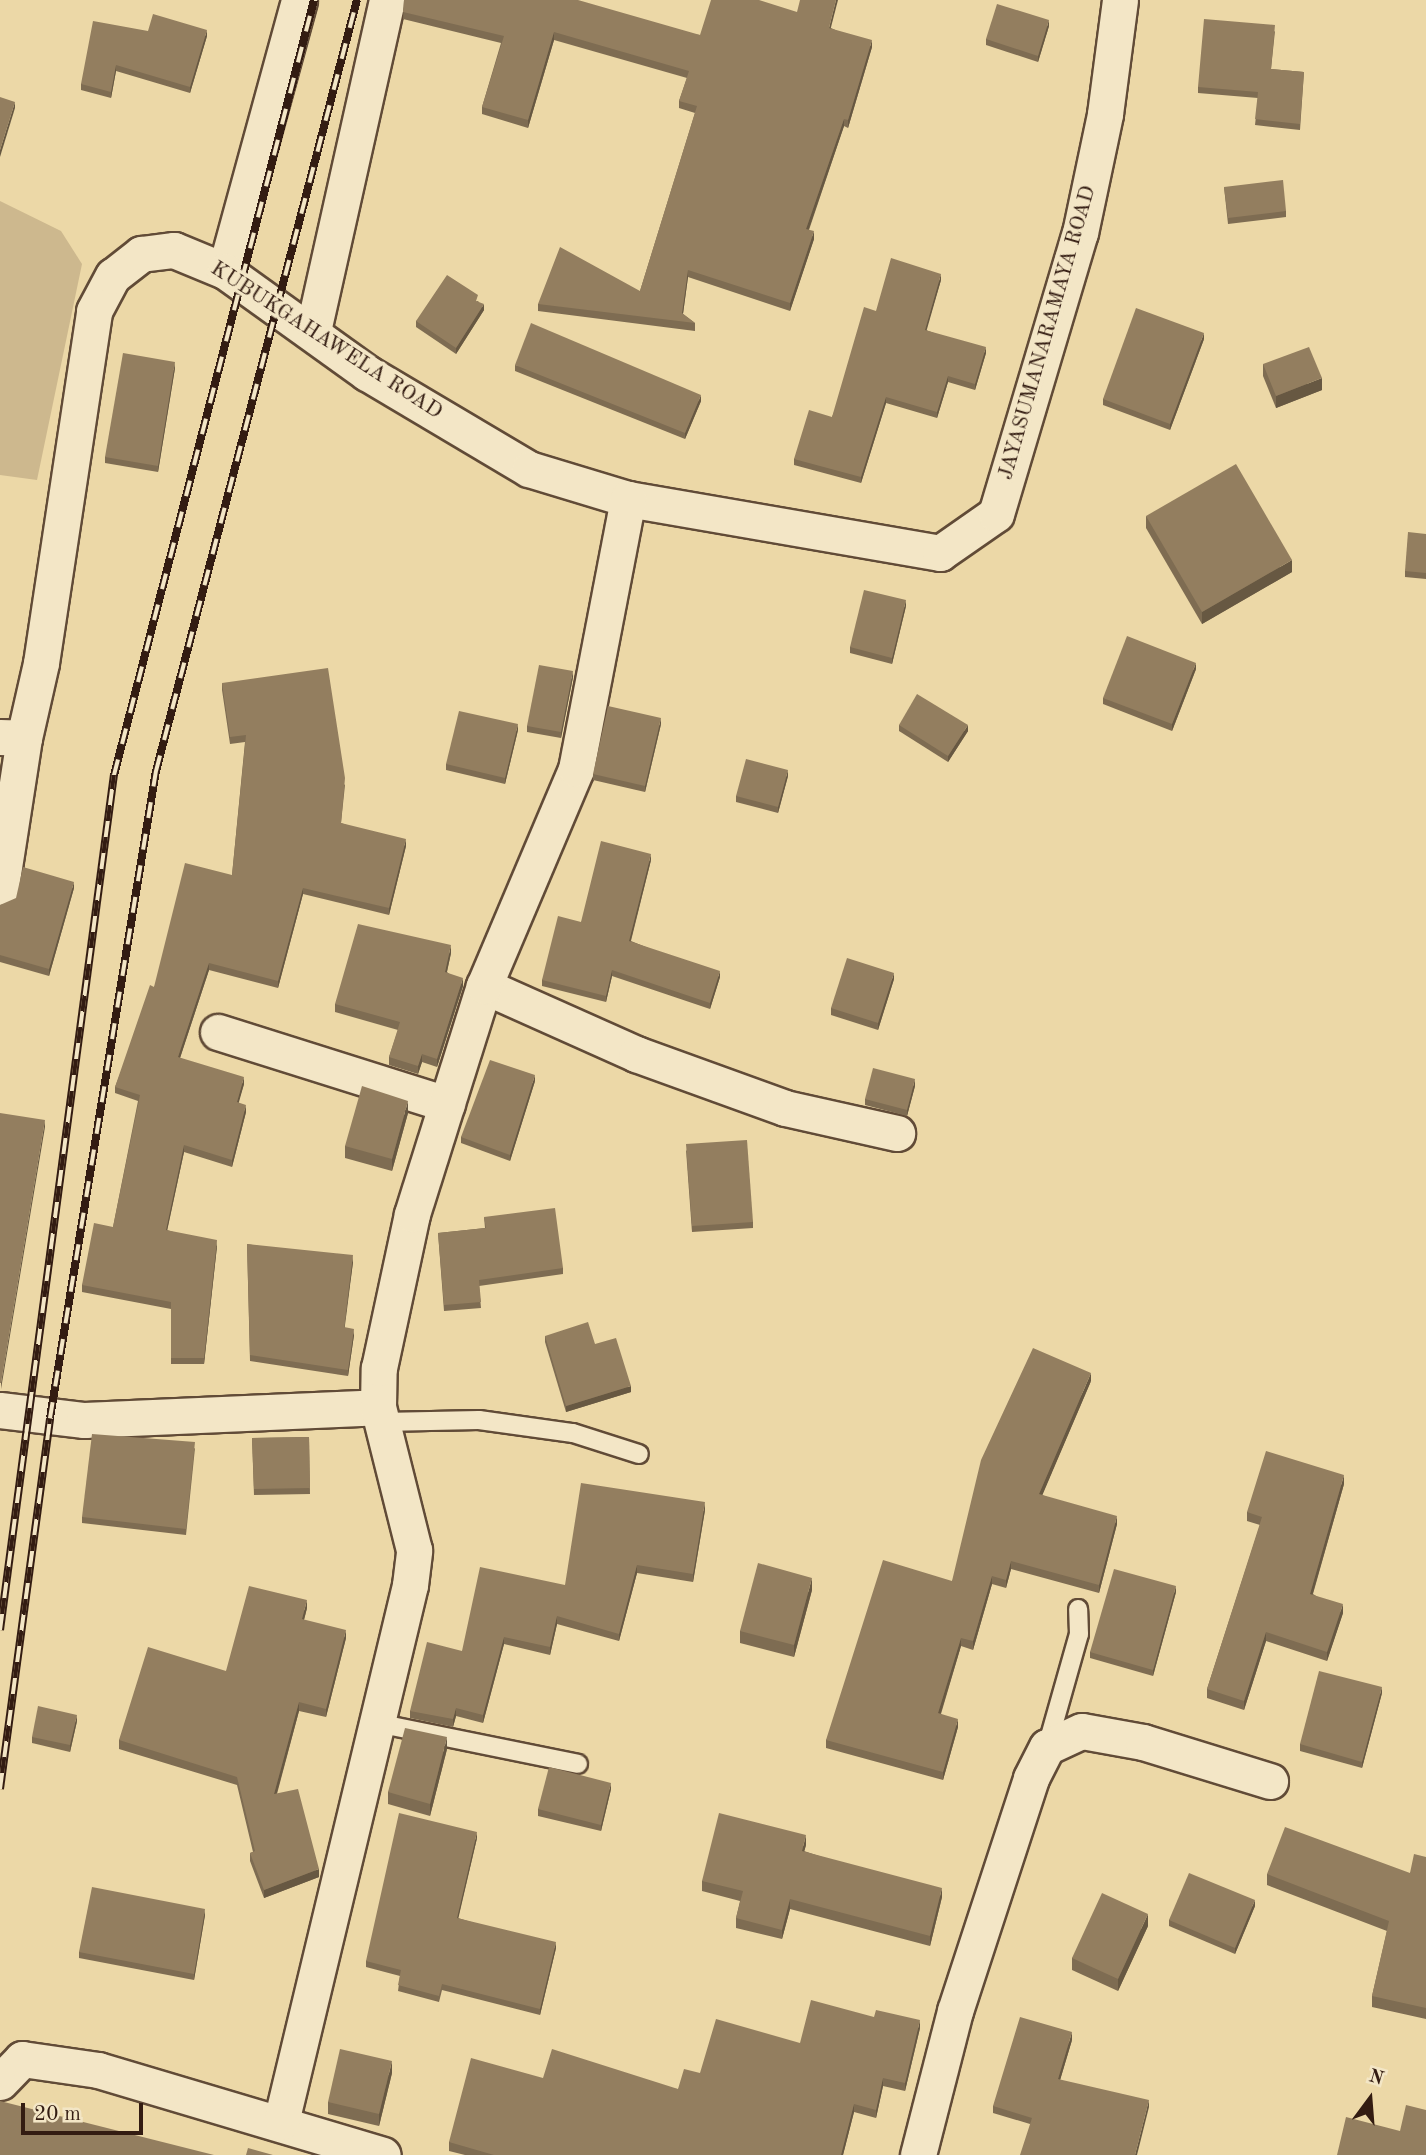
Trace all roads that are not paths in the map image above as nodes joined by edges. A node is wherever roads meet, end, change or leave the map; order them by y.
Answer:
1 (299, 0) edge
2 (387, 0) edge
3 (1120, 0) edge
4 (225, 271) junction
5 (313, 331) junction
6 (628, 499) junction
7 (940, 553) joint
8 (12, 737) edge
9 (0, 893) edge
10 (484, 986) junction
11 (218, 1032) dead end
12 (447, 1104) junction
13 (897, 1133) dead end
14 (0, 1410) edge
15 (380, 1415) junction
16 (639, 1454) dead end
17 (1078, 1609) dead end
18 (377, 1723) junction
19 (1047, 1747) junction
20 (578, 1764) dead end
21 (1270, 1781) dead end
22 (0, 2082) edge
23 (281, 2122) junction
24 (383, 2155) edge
25 (918, 2155) edge

1 - 4 street
2 - 5 street
3 - 7 street, JAYASUMANARAMAYA ROAD
4 - 5 street, KUBUKGAHAWELA ROAD
4 - 8 street, KUBUKGAHAWELA ROAD
5 - 6 street, KUBUKGAHAWELA ROAD
6 - 7 street, KUBUKGAHAWELA ROAD
6 - 10 street
8 - 9 street, KUBUKGAHAWELA ROAD
10 - 12 street
10 - 13 street
11 - 12 street
12 - 15 street
14 - 15 street
15 - 16 lane
15 - 18 street
17 - 19 lane
18 - 20 lane
18 - 23 street
19 - 21 street
19 - 25 street
22 - 23 street
23 - 24 street

